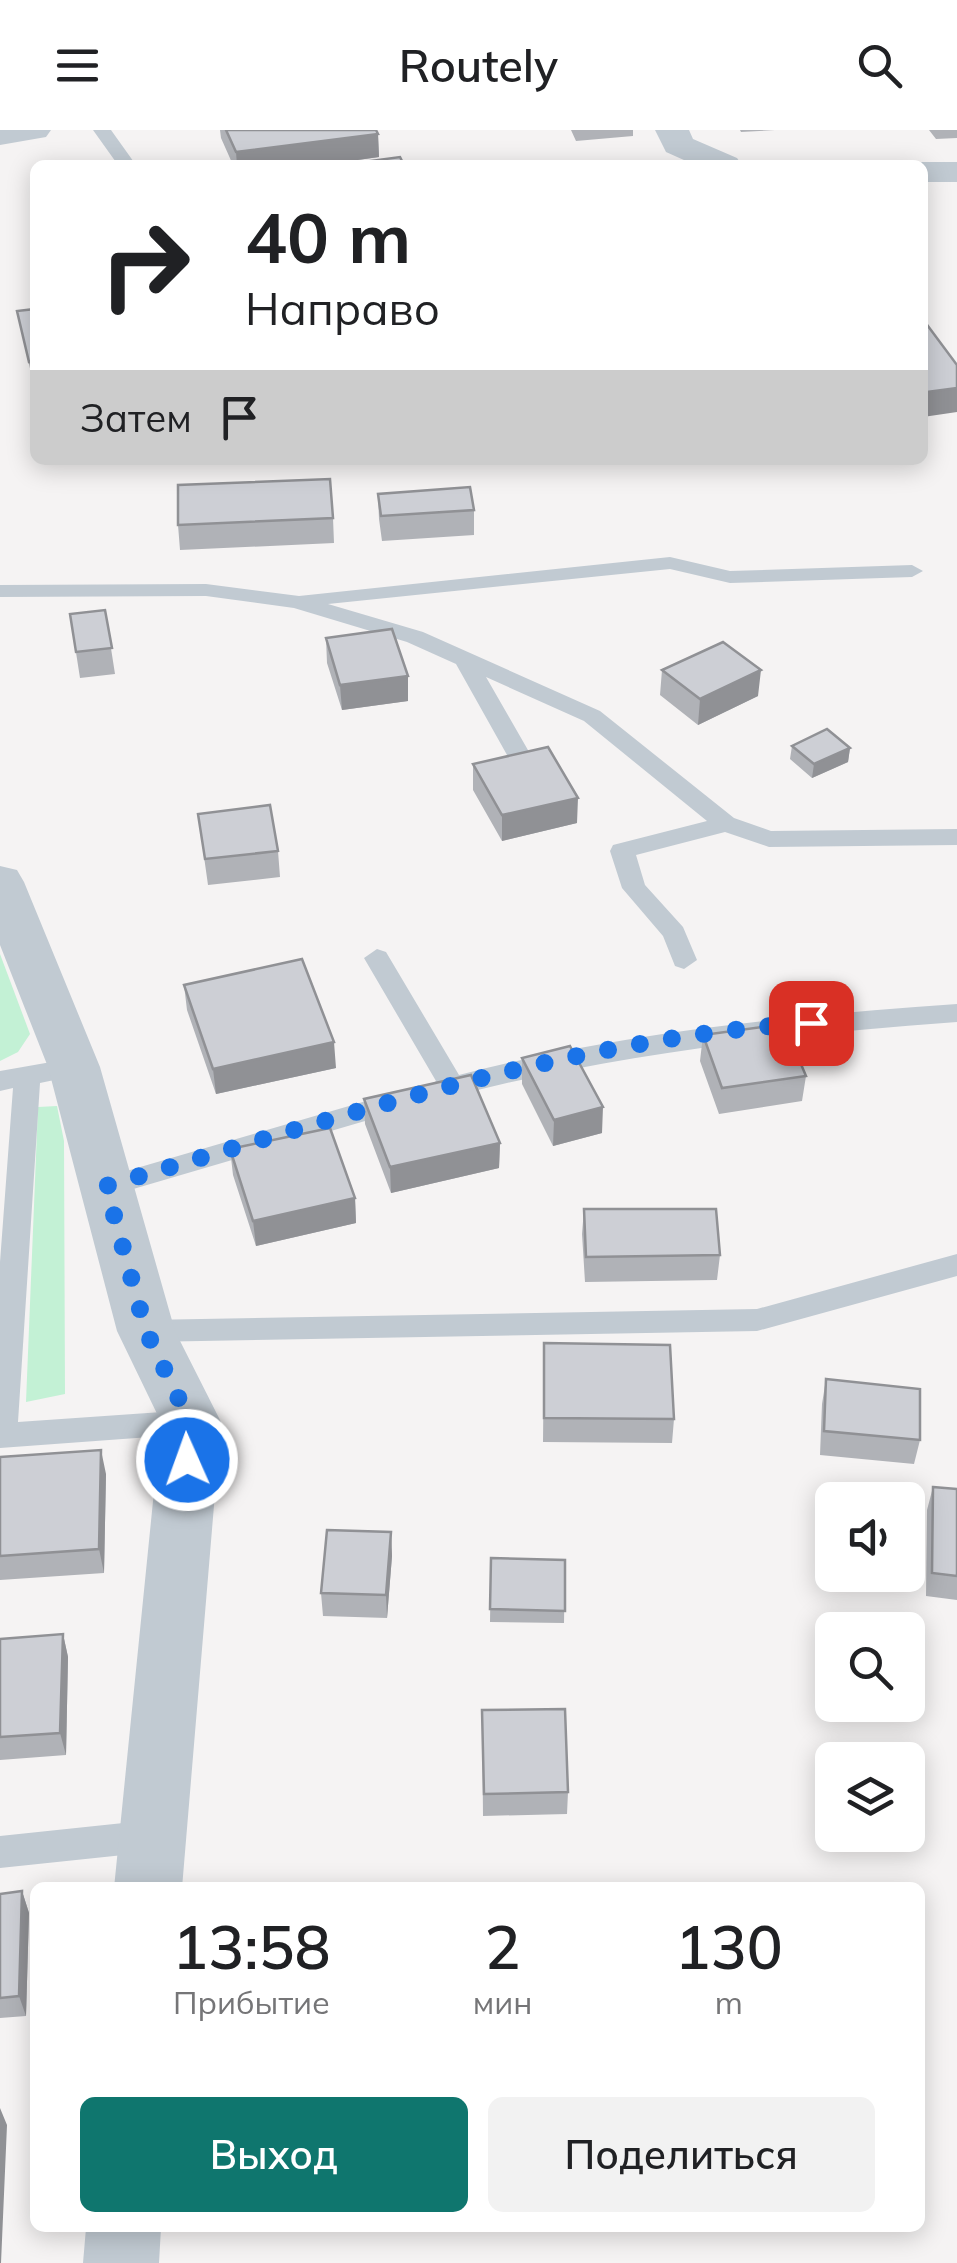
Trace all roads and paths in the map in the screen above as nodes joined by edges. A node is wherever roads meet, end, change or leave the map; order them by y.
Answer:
1 (34, 130) edge
2 (102, 130) edge
3 (672, 130) edge
4 (0, 135) edge
5 (123, 160) edge
6 (713, 160) edge
7 (928, 172) edge
8 (957, 172) edge
9 (912, 570) dead end
10 (336, 576) dead end
11 (0, 591) edge
12 (296, 602) junction
13 (464, 658) junction
14 (528, 772) edge
15 (726, 824) junction
16 (957, 837) edge
17 (0, 882) edge
18 (377, 958) dead end
19 (684, 960) dead end
20 (957, 1014) edge
21 (34, 1074) edge
22 (452, 1086) junction
23 (106, 1186) junction
24 (957, 1265) edge
25 (146, 1331) junction
26 (190, 1422) junction
27 (1, 1436) edge
28 (0, 1852) edge
29 (150, 1862) edge
30 (124, 2232) edge
31 (121, 2263) edge

1 - 4 street
2 - 5 lane
3 - 6 street
7 - 8 street
9 - 12 lane
10 - 12 lane
11 - 12 lane
12 - 13 lane
13 - 14 lane
13 - 15 lane
15 - 16 lane
15 - 19 lane
17 - 21 street
18 - 22 lane
20 - 22 lane
21 - 23 street
21 - 27 lane
22 - 23 lane
23 - 25 street
24 - 25 lane
25 - 26 street
26 - 27 lane
26 - 29 street
28 - 29 lane
30 - 31 street

